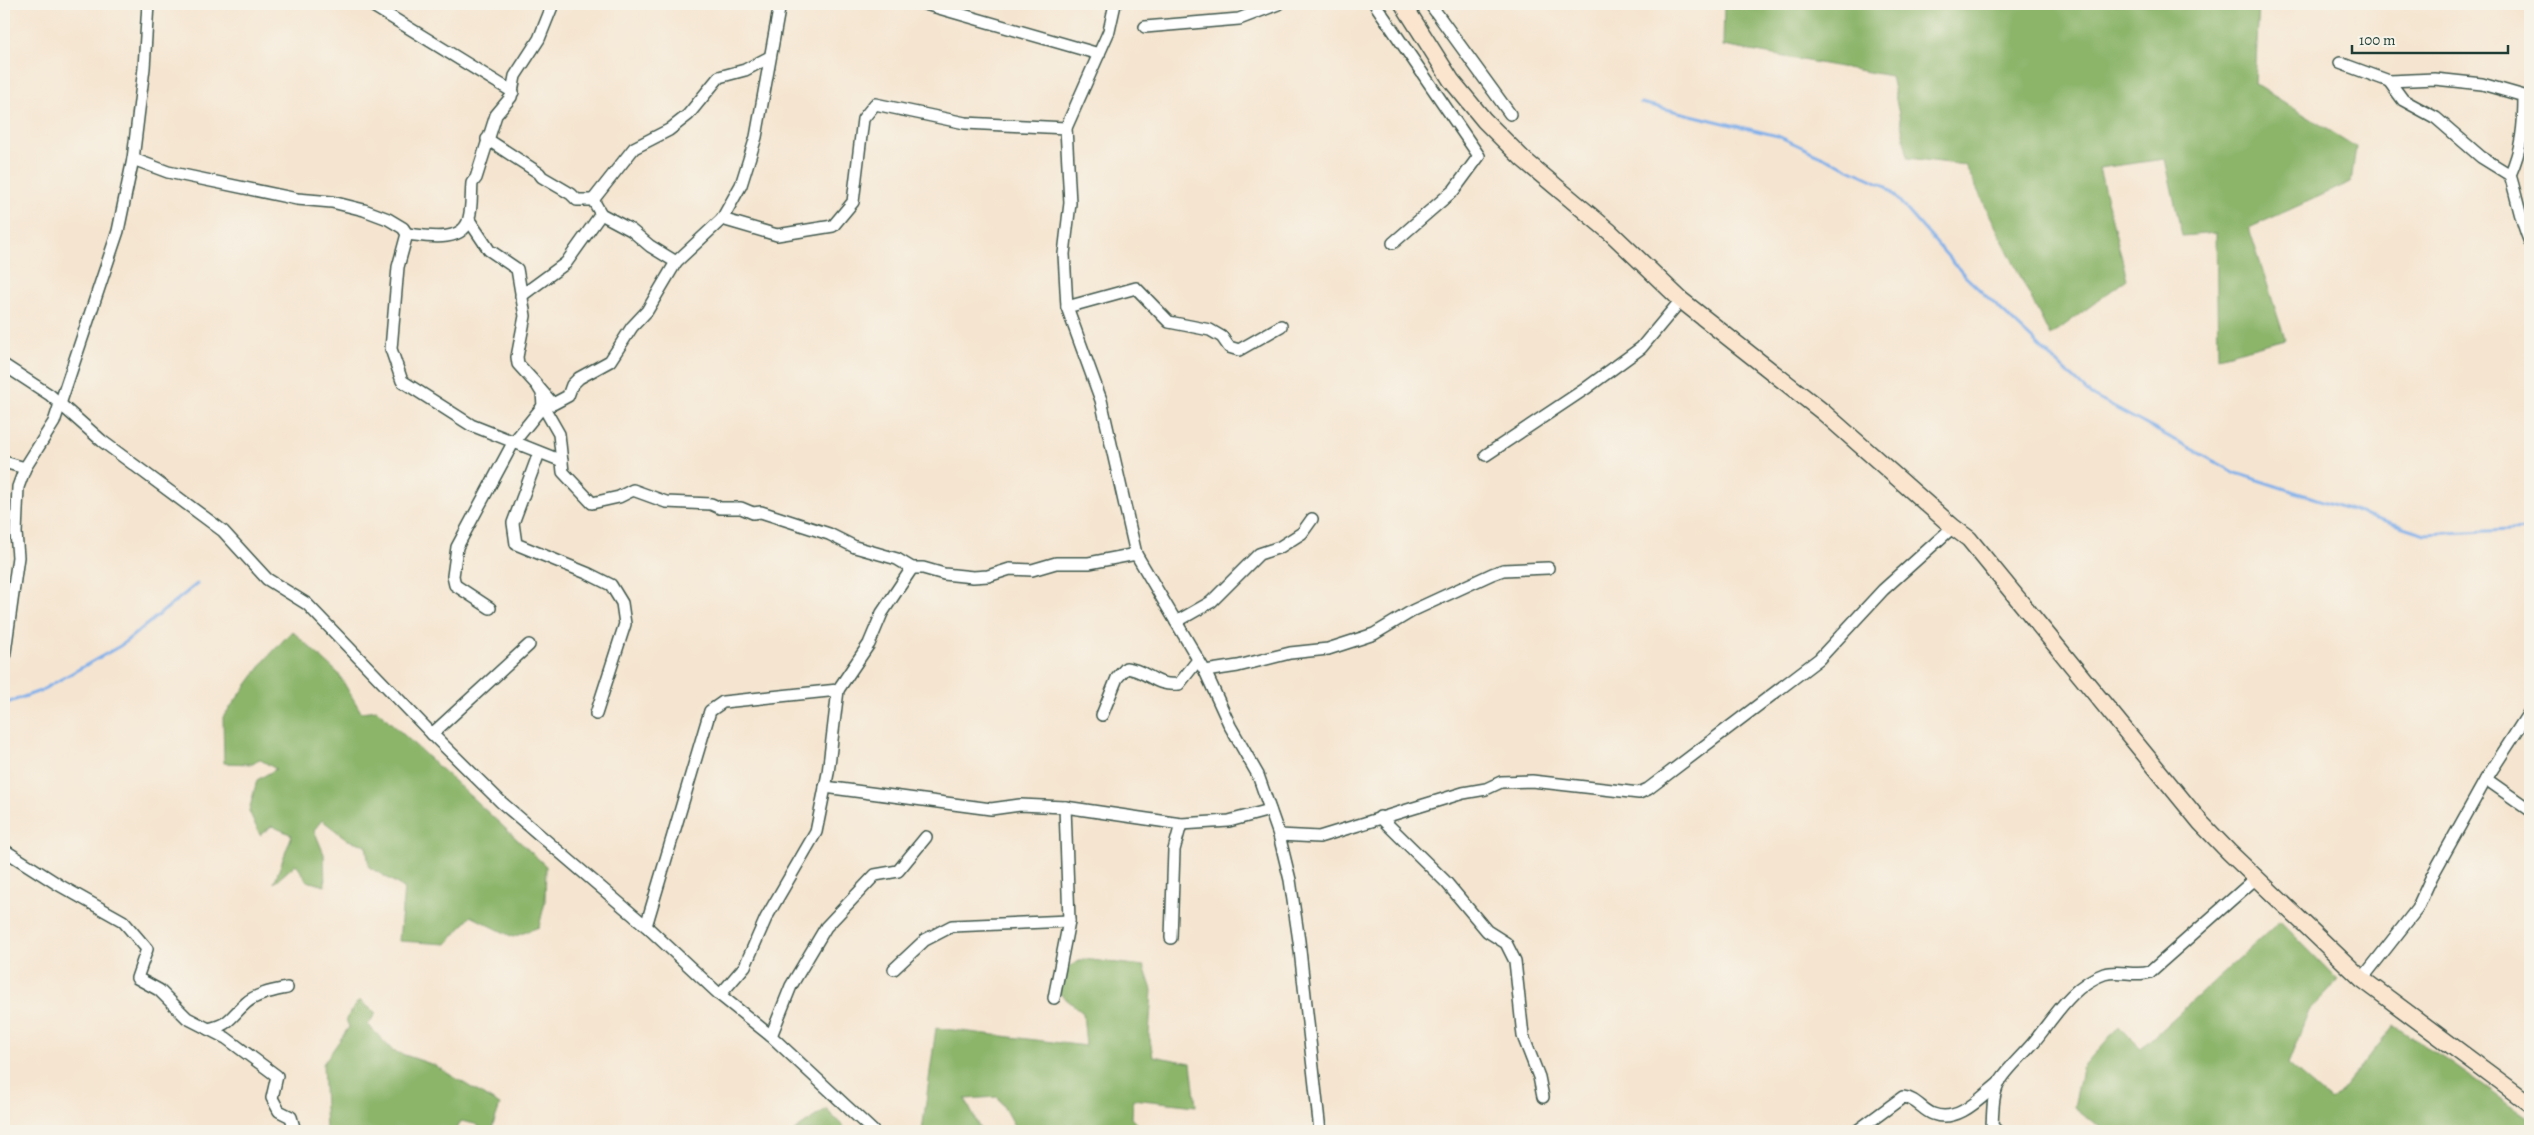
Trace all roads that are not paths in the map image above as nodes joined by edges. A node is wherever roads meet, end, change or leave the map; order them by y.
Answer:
1 (148, 4) edge
2 (370, 4) edge
3 (554, 4) edge
4 (780, 4) edge
5 (925, 4) edge
6 (1115, 4) edge
7 (1278, 4) edge
8 (1375, 4) edge
9 (1404, 4) edge
10 (1430, 4) edge
11 (1145, 27) dead end
12 (1099, 54) junction
13 (768, 58) junction
14 (2340, 63) dead end
15 (2389, 80) junction
16 (513, 92) junction
17 (1510, 114) dead end
18 (1066, 128) junction
19 (487, 139) junction
20 (133, 159) junction
21 (2510, 175) junction
22 (2530, 199) edge
23 (593, 200) junction
24 (2518, 201) junction
25 (601, 214) junction
26 (722, 219) junction
27 (469, 220) junction
28 (407, 234) junction
29 (2530, 242) edge
30 (1393, 243) dead end
31 (676, 262) junction
32 (521, 296) junction
33 (1681, 300) junction
34 (1067, 307) junction
35 (1281, 326) dead end
36 (4, 364) edge
37 (537, 385) junction
38 (60, 404) junction
39 (543, 406) junction
40 (513, 443) junction
41 (540, 453) junction
42 (1486, 456) dead end
43 (562, 461) junction
44 (4, 462) edge
45 (24, 468) junction
46 (1312, 519) dead end
47 (1952, 527) junction
48 (1136, 554) junction
49 (912, 568) junction
50 (1548, 568) dead end
51 (490, 608) dead end
52 (1176, 622) junction
53 (6, 631) edge
54 (529, 644) dead end
55 (4, 659) edge
56 (1198, 660) junction
57 (1204, 671) junction
58 (838, 690) junction
59 (2530, 711) edge
60 (596, 714) dead end
61 (1102, 715) dead end
62 (432, 734) junction
63 (2486, 779) junction
64 (825, 787) junction
65 (1065, 807) junction
66 (1270, 810) junction
67 (2530, 810) edge
68 (1380, 817) junction
69 (1181, 824) junction
70 (1279, 835) junction
71 (926, 837) dead end
72 (4, 850) edge
73 (2256, 879) junction
74 (1069, 922) junction
75 (646, 926) junction
76 (1171, 938) dead end
77 (894, 969) dead end
78 (2362, 979) junction
79 (287, 988) dead end
80 (720, 996) junction
81 (1054, 998) dead end
82 (208, 1029) junction
83 (771, 1036) junction
84 (2000, 1082) junction
85 (1543, 1097) dead end
86 (2530, 1104) edge
87 (295, 1131) edge
88 (873, 1131) edge
89 (1320, 1131) edge
90 (1857, 1131) edge
91 (1997, 1131) edge

1 - 20 street
2 - 16 street
3 - 16 street
4 - 13 street
5 - 12 street
6 - 12 street
7 - 11 street
8 - 30 street
9 - 33 main road
10 - 17 street
12 - 18 street
13 - 23 street
13 - 26 street
14 - 15 street
15 - 21 street
15 - 21 street
16 - 19 street
18 - 26 street
18 - 34 street
19 - 23 street
19 - 27 street
20 - 28 street
20 - 38 street
21 - 24 street
22 - 24 street
23 - 25 street
24 - 29 street
25 - 31 street
25 - 32 street
26 - 31 street
27 - 28 street
27 - 32 street
28 - 40 street
31 - 37 street
32 - 37 street
33 - 42 street
33 - 47 main road
34 - 35 street
34 - 48 street
36 - 38 street
37 - 39 street
38 - 45 street
38 - 62 street
39 - 40 street
39 - 43 street
40 - 41 street
40 - 51 street
41 - 43 street
41 - 60 street
43 - 49 street
44 - 45 street
45 - 53 street
46 - 52 street
47 - 68 street
47 - 73 main road
48 - 49 street
48 - 52 street
49 - 58 street
50 - 57 street
52 - 56 street
53 - 55 street
54 - 62 street
56 - 57 street
56 - 61 street
57 - 66 street
58 - 64 street
58 - 75 street
59 - 63 street
62 - 75 street
63 - 67 street
63 - 78 street
64 - 65 street
64 - 80 street
65 - 69 street
65 - 74 street
66 - 69 street
66 - 70 street
68 - 70 street
68 - 85 street
69 - 76 street
70 - 89 street
71 - 83 street
72 - 82 street
73 - 78 main road
73 - 84 street
74 - 77 street
74 - 81 street
75 - 80 street
78 - 86 main road
79 - 82 street
80 - 83 street
82 - 87 street
83 - 88 street
84 - 90 street
84 - 91 street

